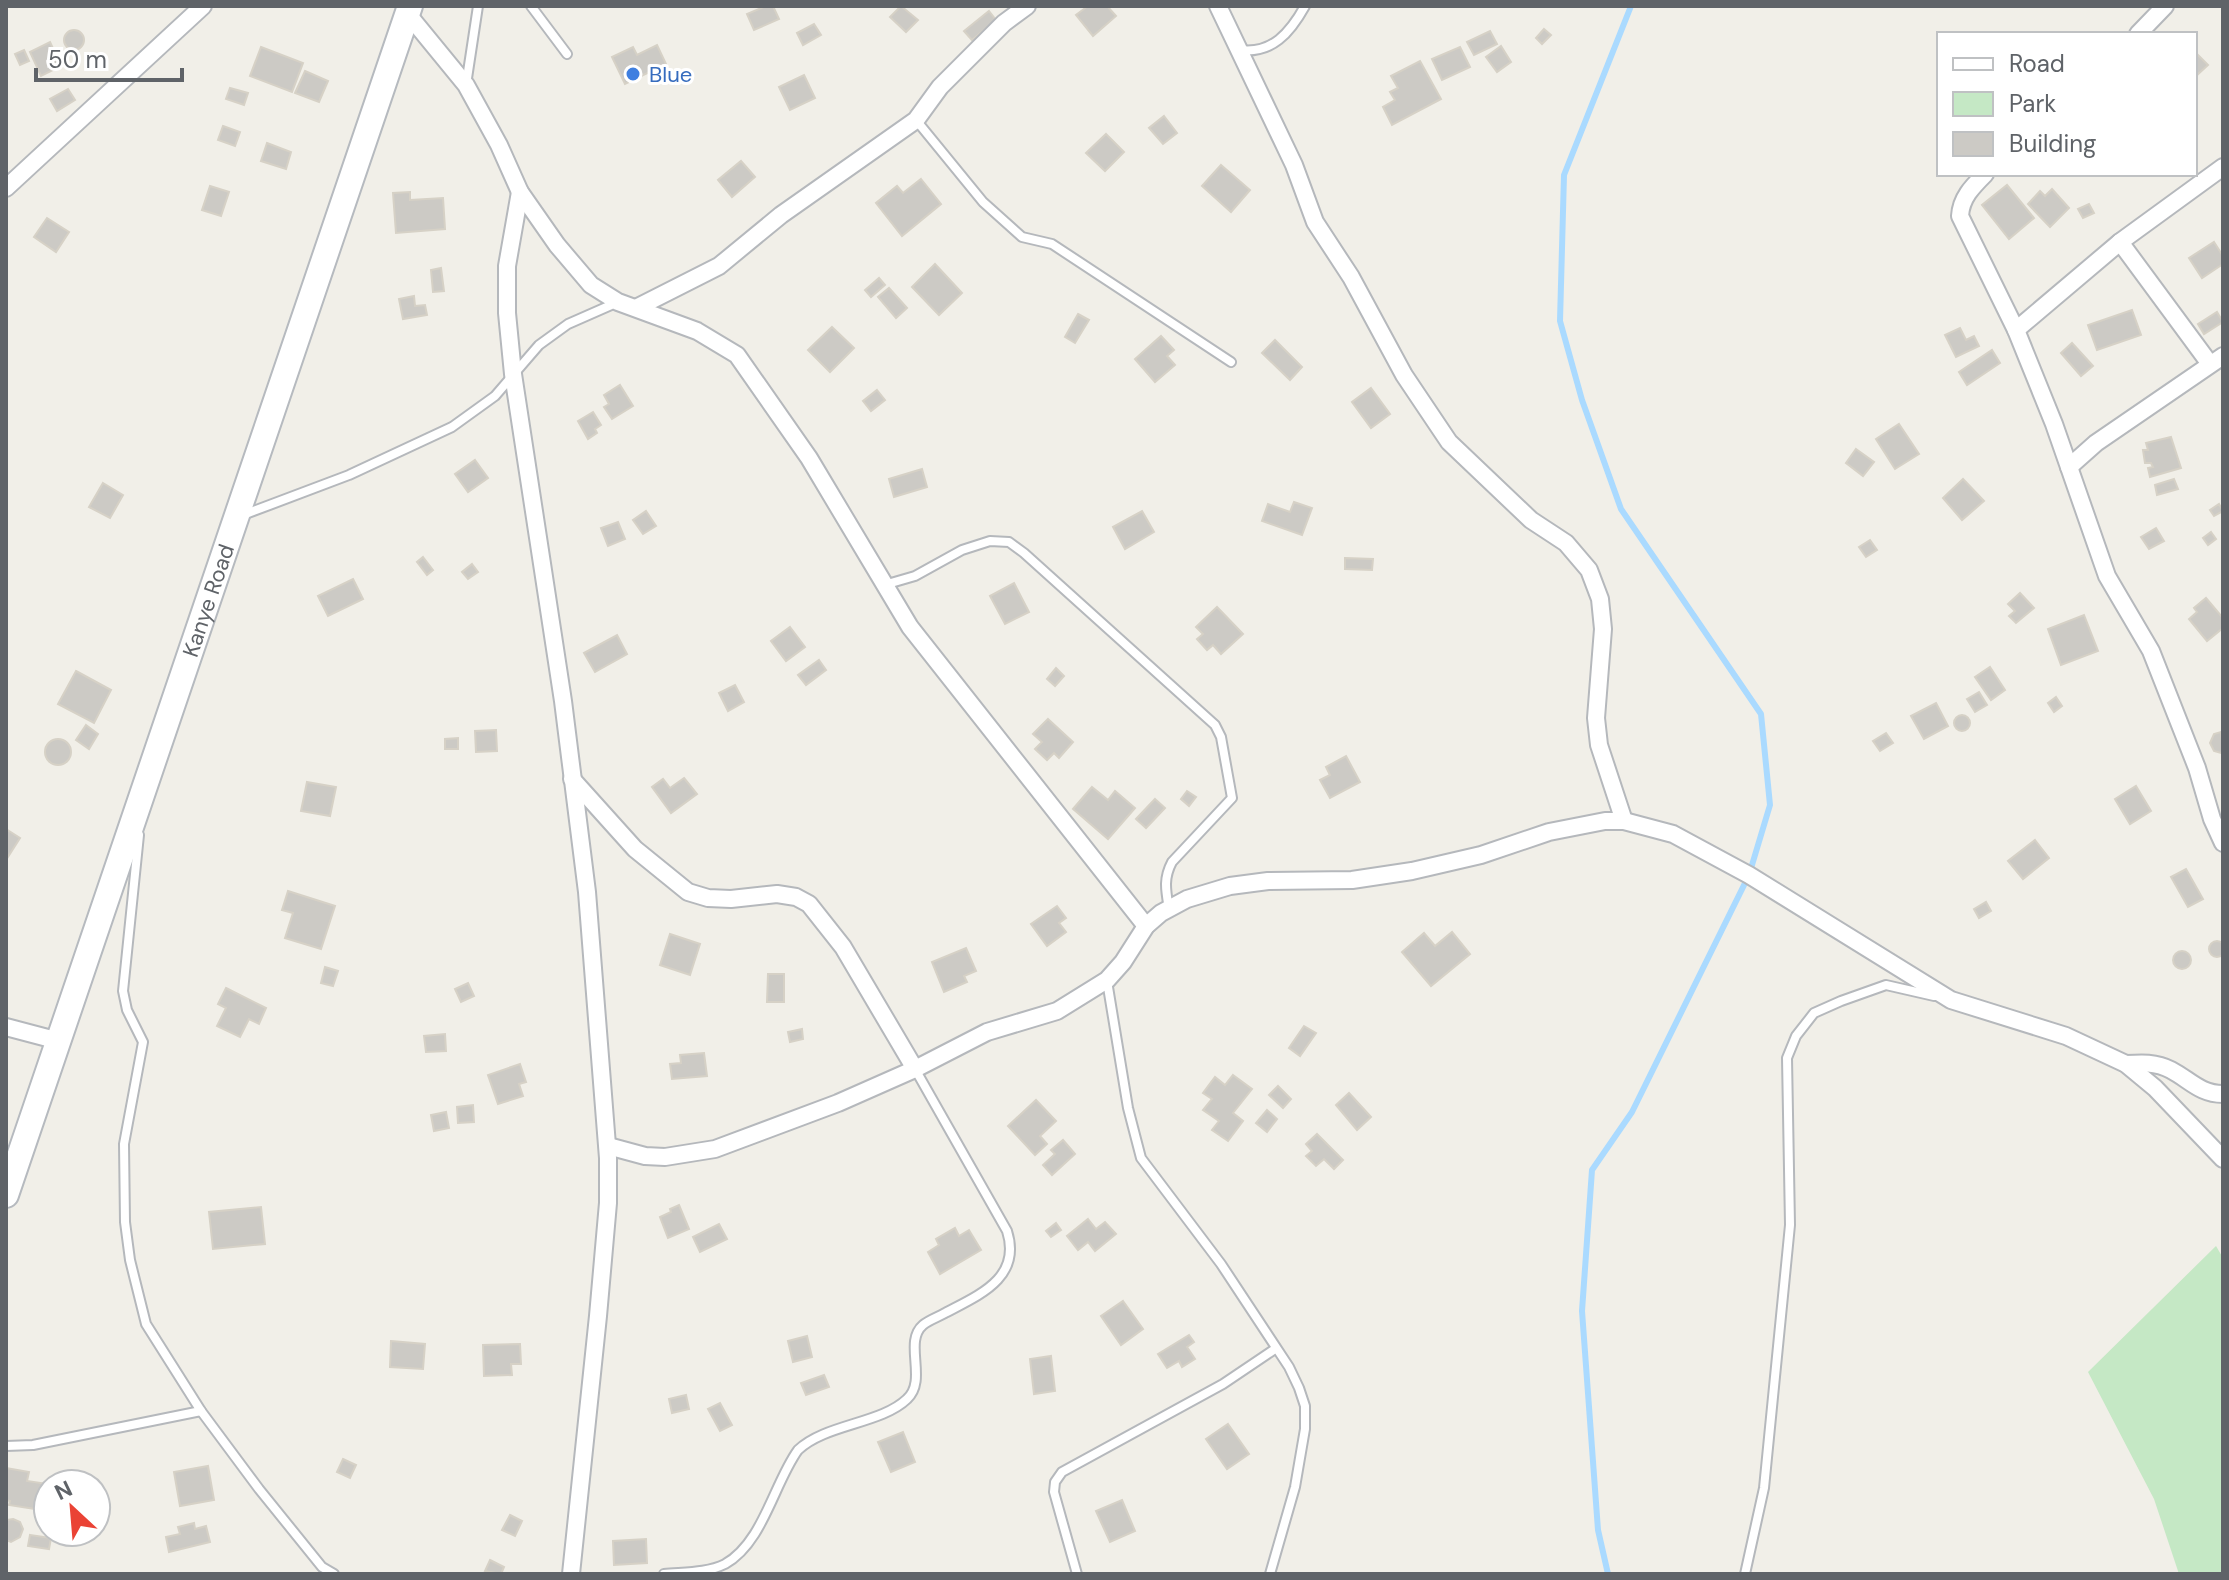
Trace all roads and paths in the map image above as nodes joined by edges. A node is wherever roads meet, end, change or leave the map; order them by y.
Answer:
1 (203, 6) edge
2 (478, 6) edge
3 (531, 6) edge
4 (1027, 6) edge
5 (1218, 6) edge
6 (1305, 6) edge
7 (2165, 6) edge
8 (409, 9) edge
9 (2140, 32) edge
10 (1239, 50) junction
11 (567, 54) dead end
12 (466, 85) junction
13 (916, 120) junction
14 (2223, 167) edge
15 (1983, 176) edge
16 (6, 188) edge
17 (520, 192) junction
18 (2120, 242) junction
19 (618, 302) junction
20 (638, 307) junction
21 (2016, 330) junction
22 (2217, 360) edge
23 (1231, 362) dead end
24 (513, 374) junction
25 (2069, 467) junction
26 (235, 518) junction
27 (883, 585) junction
28 (572, 779) junction
29 (144, 790) junction
30 (2218, 815) edge
31 (1624, 821) junction
32 (2223, 843) edge
33 (1169, 909) junction
34 (1146, 926) junction
35 (1107, 980) junction
36 (1951, 1000) junction
37 (6, 1027) edge
38 (59, 1041) junction
39 (2126, 1064) junction
40 (915, 1069) junction
41 (2223, 1094) edge
42 (608, 1146) junction
43 (2223, 1159) edge
44 (6, 1195) edge
45 (1275, 1349) junction
46 (201, 1411) junction
47 (6, 1446) edge
48 (334, 1574) edge
49 (571, 1574) edge
50 (664, 1574) edge
51 (1077, 1574) edge
52 (1270, 1574) edge
53 (1745, 1574) edge

1 - 16 street
2 - 12 lane
3 - 11 lane
4 - 13 street
5 - 10 street
6 - 10 lane
7 - 9 street
8 - 12 street
8 - 26 main road, Kanye Road
10 - 31 street
12 - 17 street
13 - 20 street
13 - 23 lane
14 - 18 street
15 - 21 street
17 - 19 street
17 - 24 street
18 - 21 street
18 - 22 street
19 - 20 street
19 - 24 lane
20 - 27 street
21 - 25 street
22 - 25 street
24 - 26 lane
24 - 28 street
25 - 30 street
26 - 29 main road, Kanye Road
27 - 33 lane
27 - 34 street
28 - 40 street
28 - 42 street
29 - 38 main road, Kanye Road
29 - 46 lane
30 - 32 street
31 - 33 street
31 - 36 street
33 - 34 street
34 - 35 street
35 - 40 street
35 - 45 lane
36 - 39 street
36 - 53 lane
37 - 38 street
38 - 44 main road, Kanye Road
39 - 41 street
39 - 43 street
40 - 42 street
40 - 50 lane
42 - 49 street
45 - 51 lane
45 - 52 lane
46 - 47 lane
46 - 48 lane

